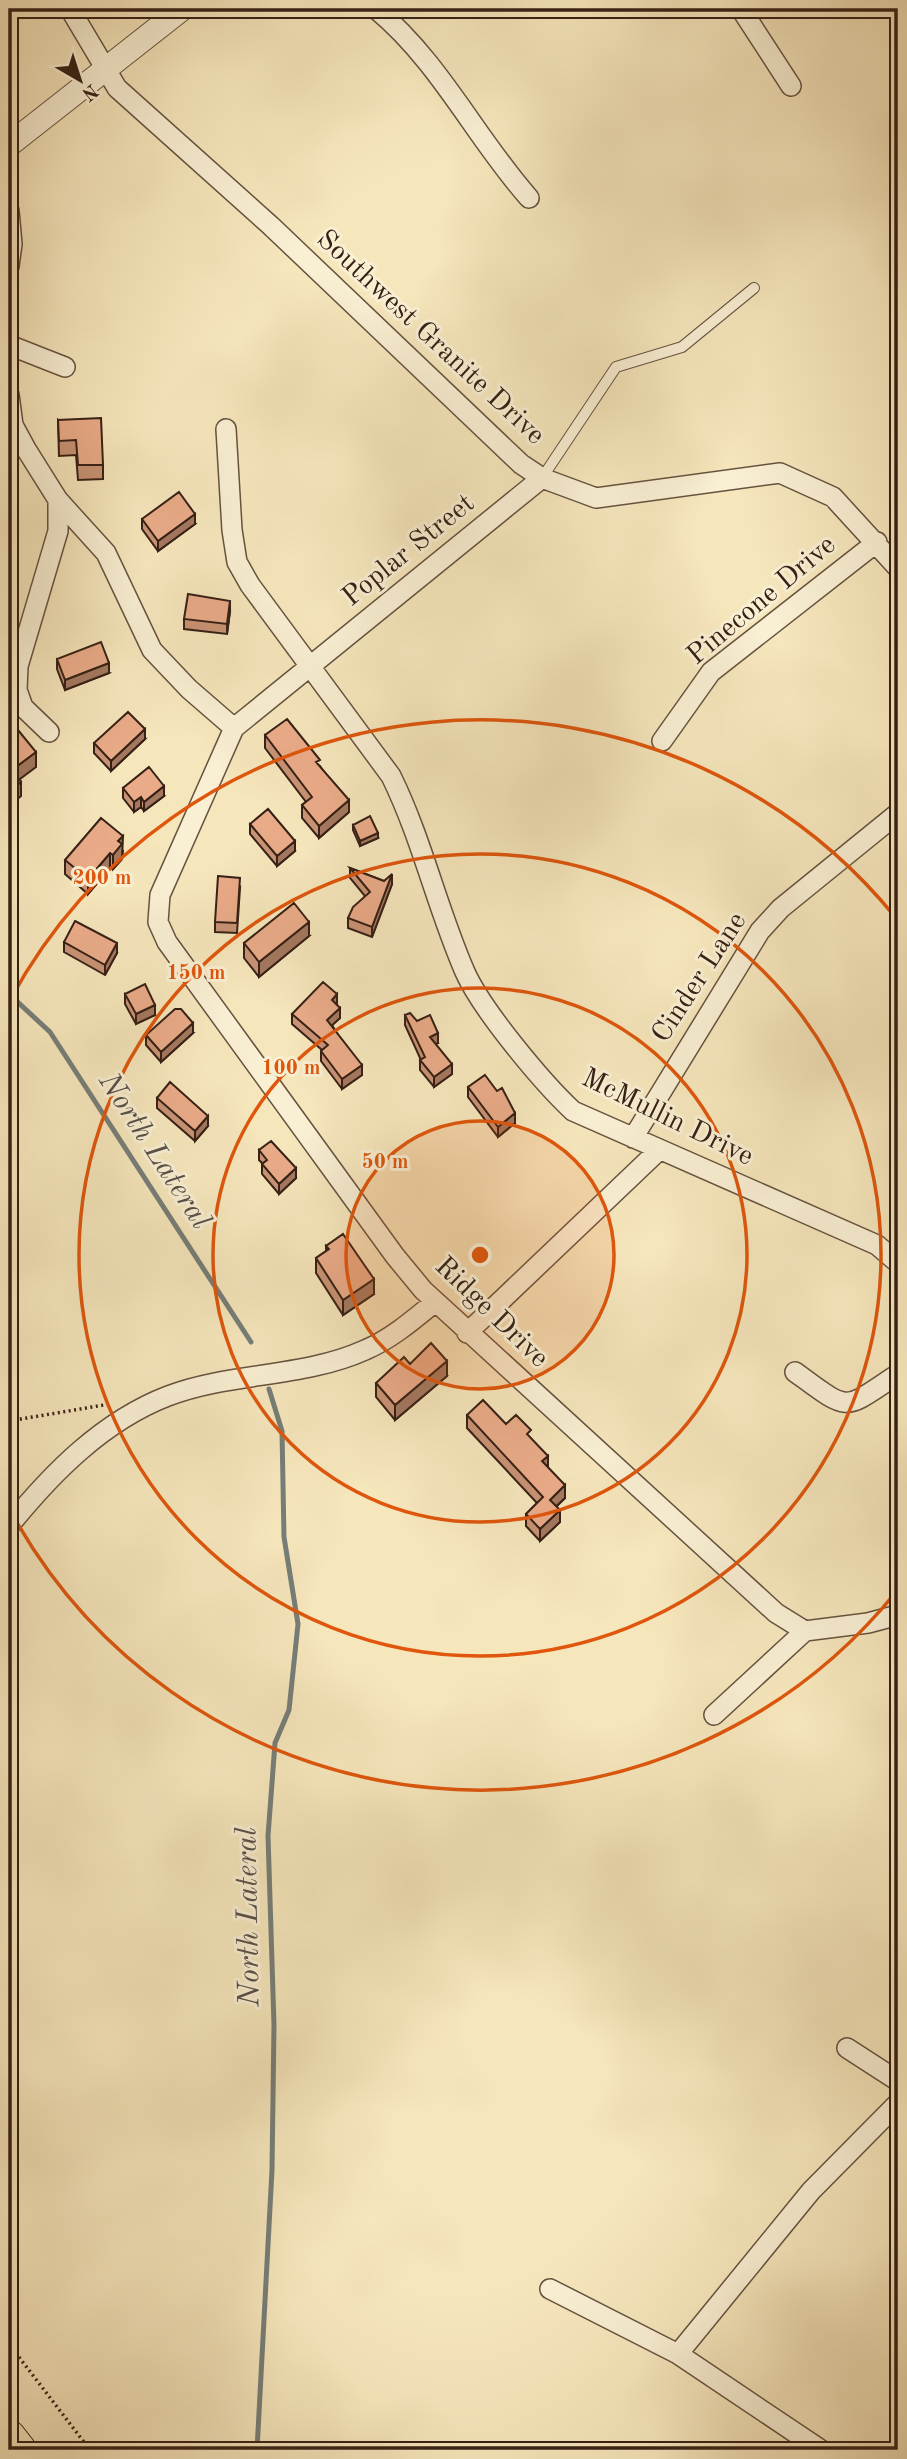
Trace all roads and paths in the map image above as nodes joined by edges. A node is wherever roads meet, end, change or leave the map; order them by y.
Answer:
1 (70, 9) edge
2 (182, 9) edge
3 (376, 9) edge
4 (741, 9) edge
5 (107, 70) junction
6 (791, 86) dead end
7 (9, 145) edge
8 (529, 198) dead end
9 (9, 211) edge
10 (9, 266) edge
11 (754, 288) dead end
12 (9, 345) edge
13 (65, 367) dead end
14 (9, 395) edge
15 (226, 429) dead end
16 (542, 478) junction
17 (58, 500) junction
18 (877, 542) junction
19 (898, 568) edge
20 (311, 667) junction
21 (234, 728) junction
22 (49, 732) dead end
23 (662, 741) dead end
24 (898, 813) edge
25 (633, 1138) junction
26 (658, 1151) junction
27 (898, 1263) edge
28 (435, 1302) junction
29 (467, 1333) junction
30 (795, 1372) dead end
31 (898, 1374) edge
32 (139, 1409) junction
33 (9, 1421) edge
34 (9, 1526) edge
35 (898, 1615) edge
36 (805, 1631) junction
37 (714, 1715) dead end
38 (847, 2048) dead end
39 (898, 2081) edge
40 (898, 2103) edge
41 (550, 2289) dead end
42 (9, 2344) edge
43 (678, 2354) junction
44 (9, 2436) edge
45 (20, 2450) edge
46 (90, 2450) edge
47 (821, 2450) edge

1 - 5 street, Southwest Granite Drive
2 - 5 street
3 - 8 street
4 - 6 street
5 - 7 street
5 - 16 street, Southwest Granite Drive
9 - 10 street
11 - 16 lane
12 - 13 street
14 - 17 street
15 - 20 street, McMullin Drive
16 - 18 street, Southwest Granite Drive
16 - 20 street, Poplar Street
17 - 21 street
17 - 22 street
18 - 19 street, Southwest Granite Drive
18 - 23 street, Pinecone Drive
20 - 21 street, Ridge Drive
20 - 25 street, McMullin Drive
21 - 28 street, Ridge Drive
24 - 25 street, Cinder Lane
25 - 26 street, McMullin Drive
26 - 27 street, McMullin Drive
26 - 29 street
28 - 29 street, Ridge Drive
28 - 32 street
29 - 36 street, Ridge Drive
30 - 31 street
32 - 33 path
32 - 34 street
35 - 36 street
36 - 37 street
38 - 39 street
40 - 43 street
41 - 43 street
42 - 46 path
43 - 47 street
44 - 45 highway

